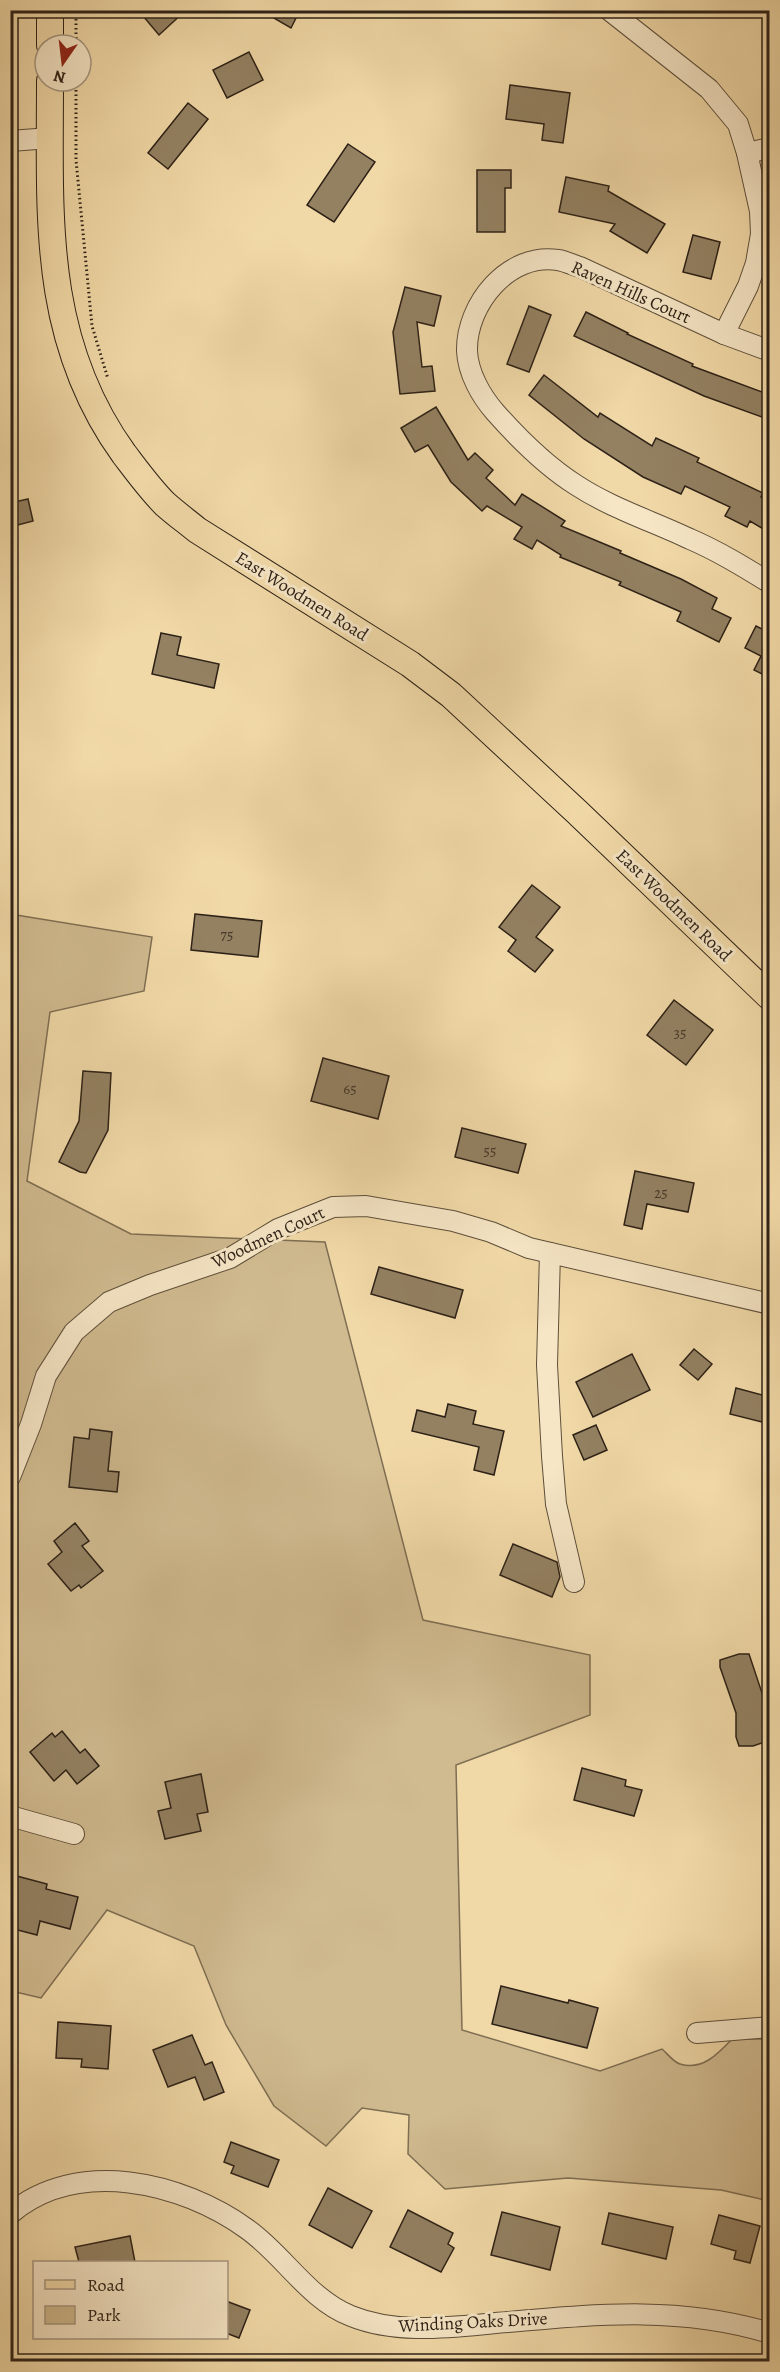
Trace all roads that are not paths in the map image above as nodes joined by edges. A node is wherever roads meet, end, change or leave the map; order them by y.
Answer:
1 (50, 10) edge
2 (609, 10) edge
3 (50, 33) edge
4 (50, 93) edge
5 (50, 138) junction
6 (10, 141) edge
7 (770, 148) edge
8 (747, 153) junction
9 (724, 334) junction
10 (770, 351) edge
11 (770, 583) edge
12 (770, 997) edge
13 (549, 1253) junction
14 (770, 1304) edge
15 (10, 1477) edge
16 (574, 1581) dead end
17 (10, 1816) edge
18 (74, 1834) dead end
19 (770, 2027) edge
20 (697, 2033) dead end
21 (10, 2214) edge
22 (770, 2333) edge

1 - 3 main road
2 - 8 street
4 - 5 main road, East Woodmen Road
5 - 6 street
5 - 12 main road, East Woodmen Road
7 - 8 street
8 - 9 street
9 - 10 street, Raven Hills Court
9 - 11 street, Raven Hills Court
13 - 14 street, Woodmen Court
13 - 15 street, Woodmen Court
13 - 16 street
17 - 18 street
19 - 20 street
21 - 22 street, Winding Oaks Drive

